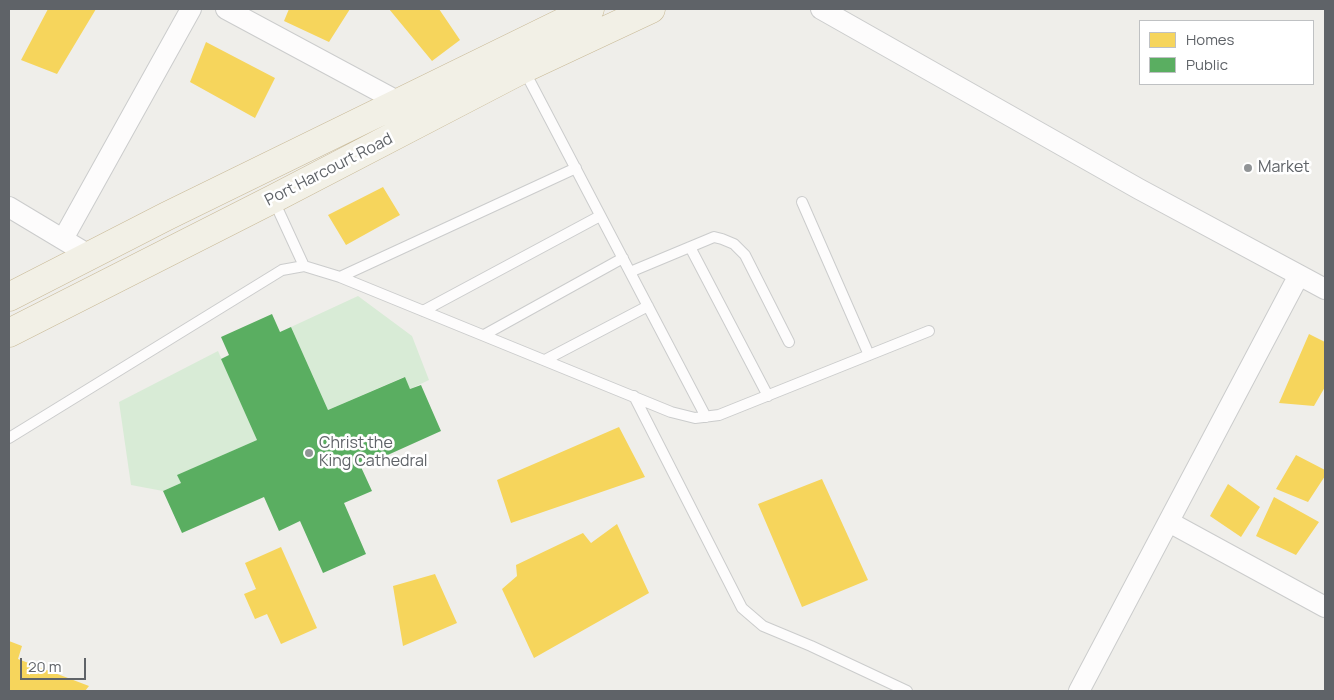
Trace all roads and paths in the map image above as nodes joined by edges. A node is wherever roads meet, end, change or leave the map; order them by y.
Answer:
1 (191, 9) edge
2 (226, 9) edge
3 (590, 9) edge
4 (651, 9) edge
5 (821, 9) edge
6 (523, 69) junction
7 (399, 102) junction
8 (576, 168) junction
9 (258, 171) junction
10 (273, 199) junction
11 (802, 202) dead end
12 (9, 207) edge
13 (600, 216) junction
14 (63, 239) junction
15 (690, 247) junction
16 (89, 255) junction
17 (623, 258) junction
18 (304, 266) junction
19 (630, 272) junction
20 (1299, 275) junction
21 (340, 276) junction
22 (1325, 289) edge
23 (9, 297) edge
24 (648, 306) junction
25 (423, 311) junction
26 (929, 331) dead end
27 (9, 333) edge
28 (484, 335) junction
29 (789, 342) dead end
30 (869, 355) junction
31 (545, 360) junction
32 (634, 396) junction
33 (768, 396) junction
34 (706, 417) junction
35 (9, 438) edge
36 (1169, 522) junction
37 (1325, 607) edge
38 (907, 691) edge
39 (1079, 691) edge

1 - 14 street
2 - 7 street
3 - 7 highway, Port Harcourt Road
4 - 6 highway, Port Harcourt Road
5 - 20 street
6 - 8 lane
6 - 10 highway, Port Harcourt Road
7 - 9 highway, Port Harcourt Road
8 - 13 lane
8 - 21 lane
9 - 10 highway
9 - 16 highway, Port Harcourt Road
10 - 18 lane
10 - 27 highway, Port Harcourt Road
11 - 30 lane
12 - 14 street
13 - 17 lane
13 - 25 lane
14 - 16 street
15 - 19 lane
15 - 29 lane
15 - 33 lane
16 - 23 highway, Port Harcourt Road
17 - 19 lane
17 - 28 lane
18 - 21 lane
18 - 35 lane
19 - 24 lane
20 - 22 street
20 - 36 street
21 - 25 lane
24 - 31 lane
24 - 34 lane
25 - 28 lane
26 - 30 lane
28 - 31 lane
30 - 33 lane
31 - 32 lane
32 - 34 lane
32 - 38 lane
33 - 34 lane
36 - 37 street
36 - 39 street

